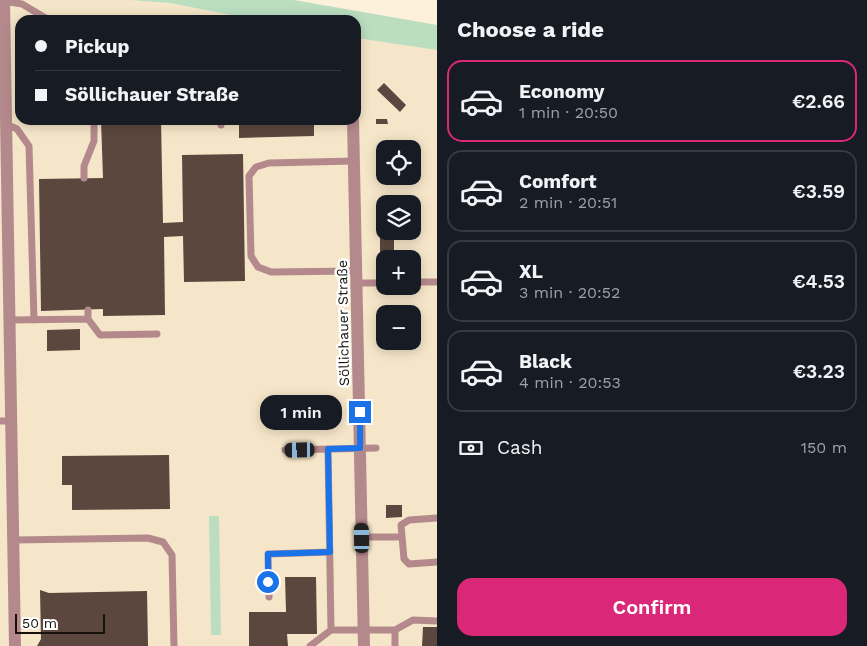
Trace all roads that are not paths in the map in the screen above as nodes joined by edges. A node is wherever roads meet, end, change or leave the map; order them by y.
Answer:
1 (4, 0) edge
2 (0, 1) edge
3 (41, 15) edge
4 (3, 94) edge
5 (6, 124) junction
6 (94, 125) edge
7 (353, 125) edge
8 (354, 161) junction
9 (84, 178) dead end
10 (357, 277) junction
11 (376, 281) edge
12 (421, 282) edge
13 (437, 282) edge
14 (88, 310) dead end
15 (88, 319) junction
16 (10, 320) junction
17 (34, 320) junction
18 (157, 334) dead end
19 (6, 421) edge
20 (360, 448) junction
21 (376, 448) dead end
22 (328, 449) junction
23 (285, 450) dead end
24 (437, 518) edge
25 (402, 537) junction
26 (362, 538) junction
27 (14, 540) junction
28 (330, 552) junction
29 (437, 562) edge
30 (269, 597) dead end
31 (437, 621) edge
32 (331, 630) junction
33 (364, 630) junction
34 (395, 630) junction
35 (15, 646) edge
36 (174, 646) edge
37 (310, 646) edge
38 (364, 646) edge
39 (395, 646) edge

1 - 2 lane
1 - 3 lane
1 - 4 street
4 - 5 street
5 - 16 street
5 - 17 lane
6 - 9 lane
7 - 8 street, Söllichauer Straße
8 - 10 street, Söllichauer Straße
8 - 10 lane
10 - 11 lane
10 - 20 street, Söllichauer Straße
12 - 13 lane
14 - 15 lane
15 - 17 lane
15 - 18 lane
16 - 17 lane
16 - 19 street
19 - 27 street
20 - 21 lane
20 - 22 lane
20 - 26 street, Söllichauer Straße
22 - 23 lane
22 - 28 lane
24 - 25 lane
25 - 26 lane
25 - 29 lane
26 - 33 street, Söllichauer Straße
27 - 35 street
27 - 36 lane
28 - 30 lane
28 - 32 lane
31 - 34 lane
32 - 33 lane
32 - 37 lane
33 - 34 lane
33 - 38 street, Söllichauer Straße
34 - 39 lane

